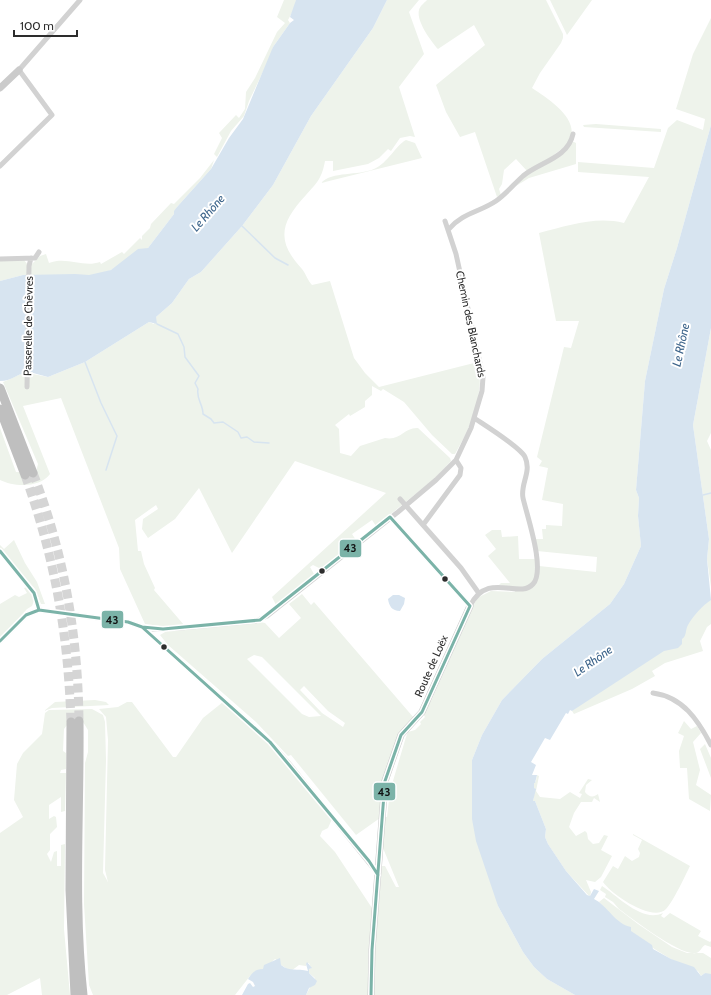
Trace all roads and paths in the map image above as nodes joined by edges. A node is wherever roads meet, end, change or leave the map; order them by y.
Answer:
1 (80, 0) edge
2 (19, 70) junction
3 (0, 88) edge
4 (573, 134) dead end
5 (0, 166) edge
6 (445, 221) dead end
7 (449, 229) junction
8 (39, 252) dead end
9 (0, 259) edge
10 (29, 263) junction
11 (27, 386) dead end
12 (0, 388) edge
13 (0, 409) edge
14 (474, 418) junction
15 (456, 460) junction
16 (400, 499) dead end
17 (390, 517) junction
18 (423, 525) junction
19 (0, 551) edge
20 (478, 592) junction
21 (470, 606) junction
22 (39, 610) junction
23 (142, 627) junction
24 (163, 629) junction
25 (0, 641) edge
26 (158, 641) junction
27 (653, 693) dead end
28 (711, 744) edge
29 (378, 875) junction
30 (75, 995) edge
31 (83, 995) edge
32 (371, 995) edge

1 - 2 street
2 - 3 street
2 - 5 street
4 - 7 street
6 - 7 street, Chemin des Blanchards
7 - 14 street, Chemin des Blanchards
8 - 10 street
9 - 10 street
10 - 11 street, Passerelle de Chèvres
12 - 13 highway
14 - 15 street, Chemin des Blanchards
14 - 20 street
15 - 17 street, Chemin des Blanchards
15 - 18 street
16 - 18 street
17 - 21 street
17 - 24 street, Chemin des Blanchards
18 - 20 street
19 - 22 street
20 - 21 street, Route de Loëx
21 - 29 street, Route de Loëx
22 - 23 street
22 - 25 street
23 - 24 street, Chemin des Blanchards
23 - 26 street
24 - 26 street
26 - 29 street
27 - 28 street
29 - 32 street, Route de Loëx
30 - 31 highway

